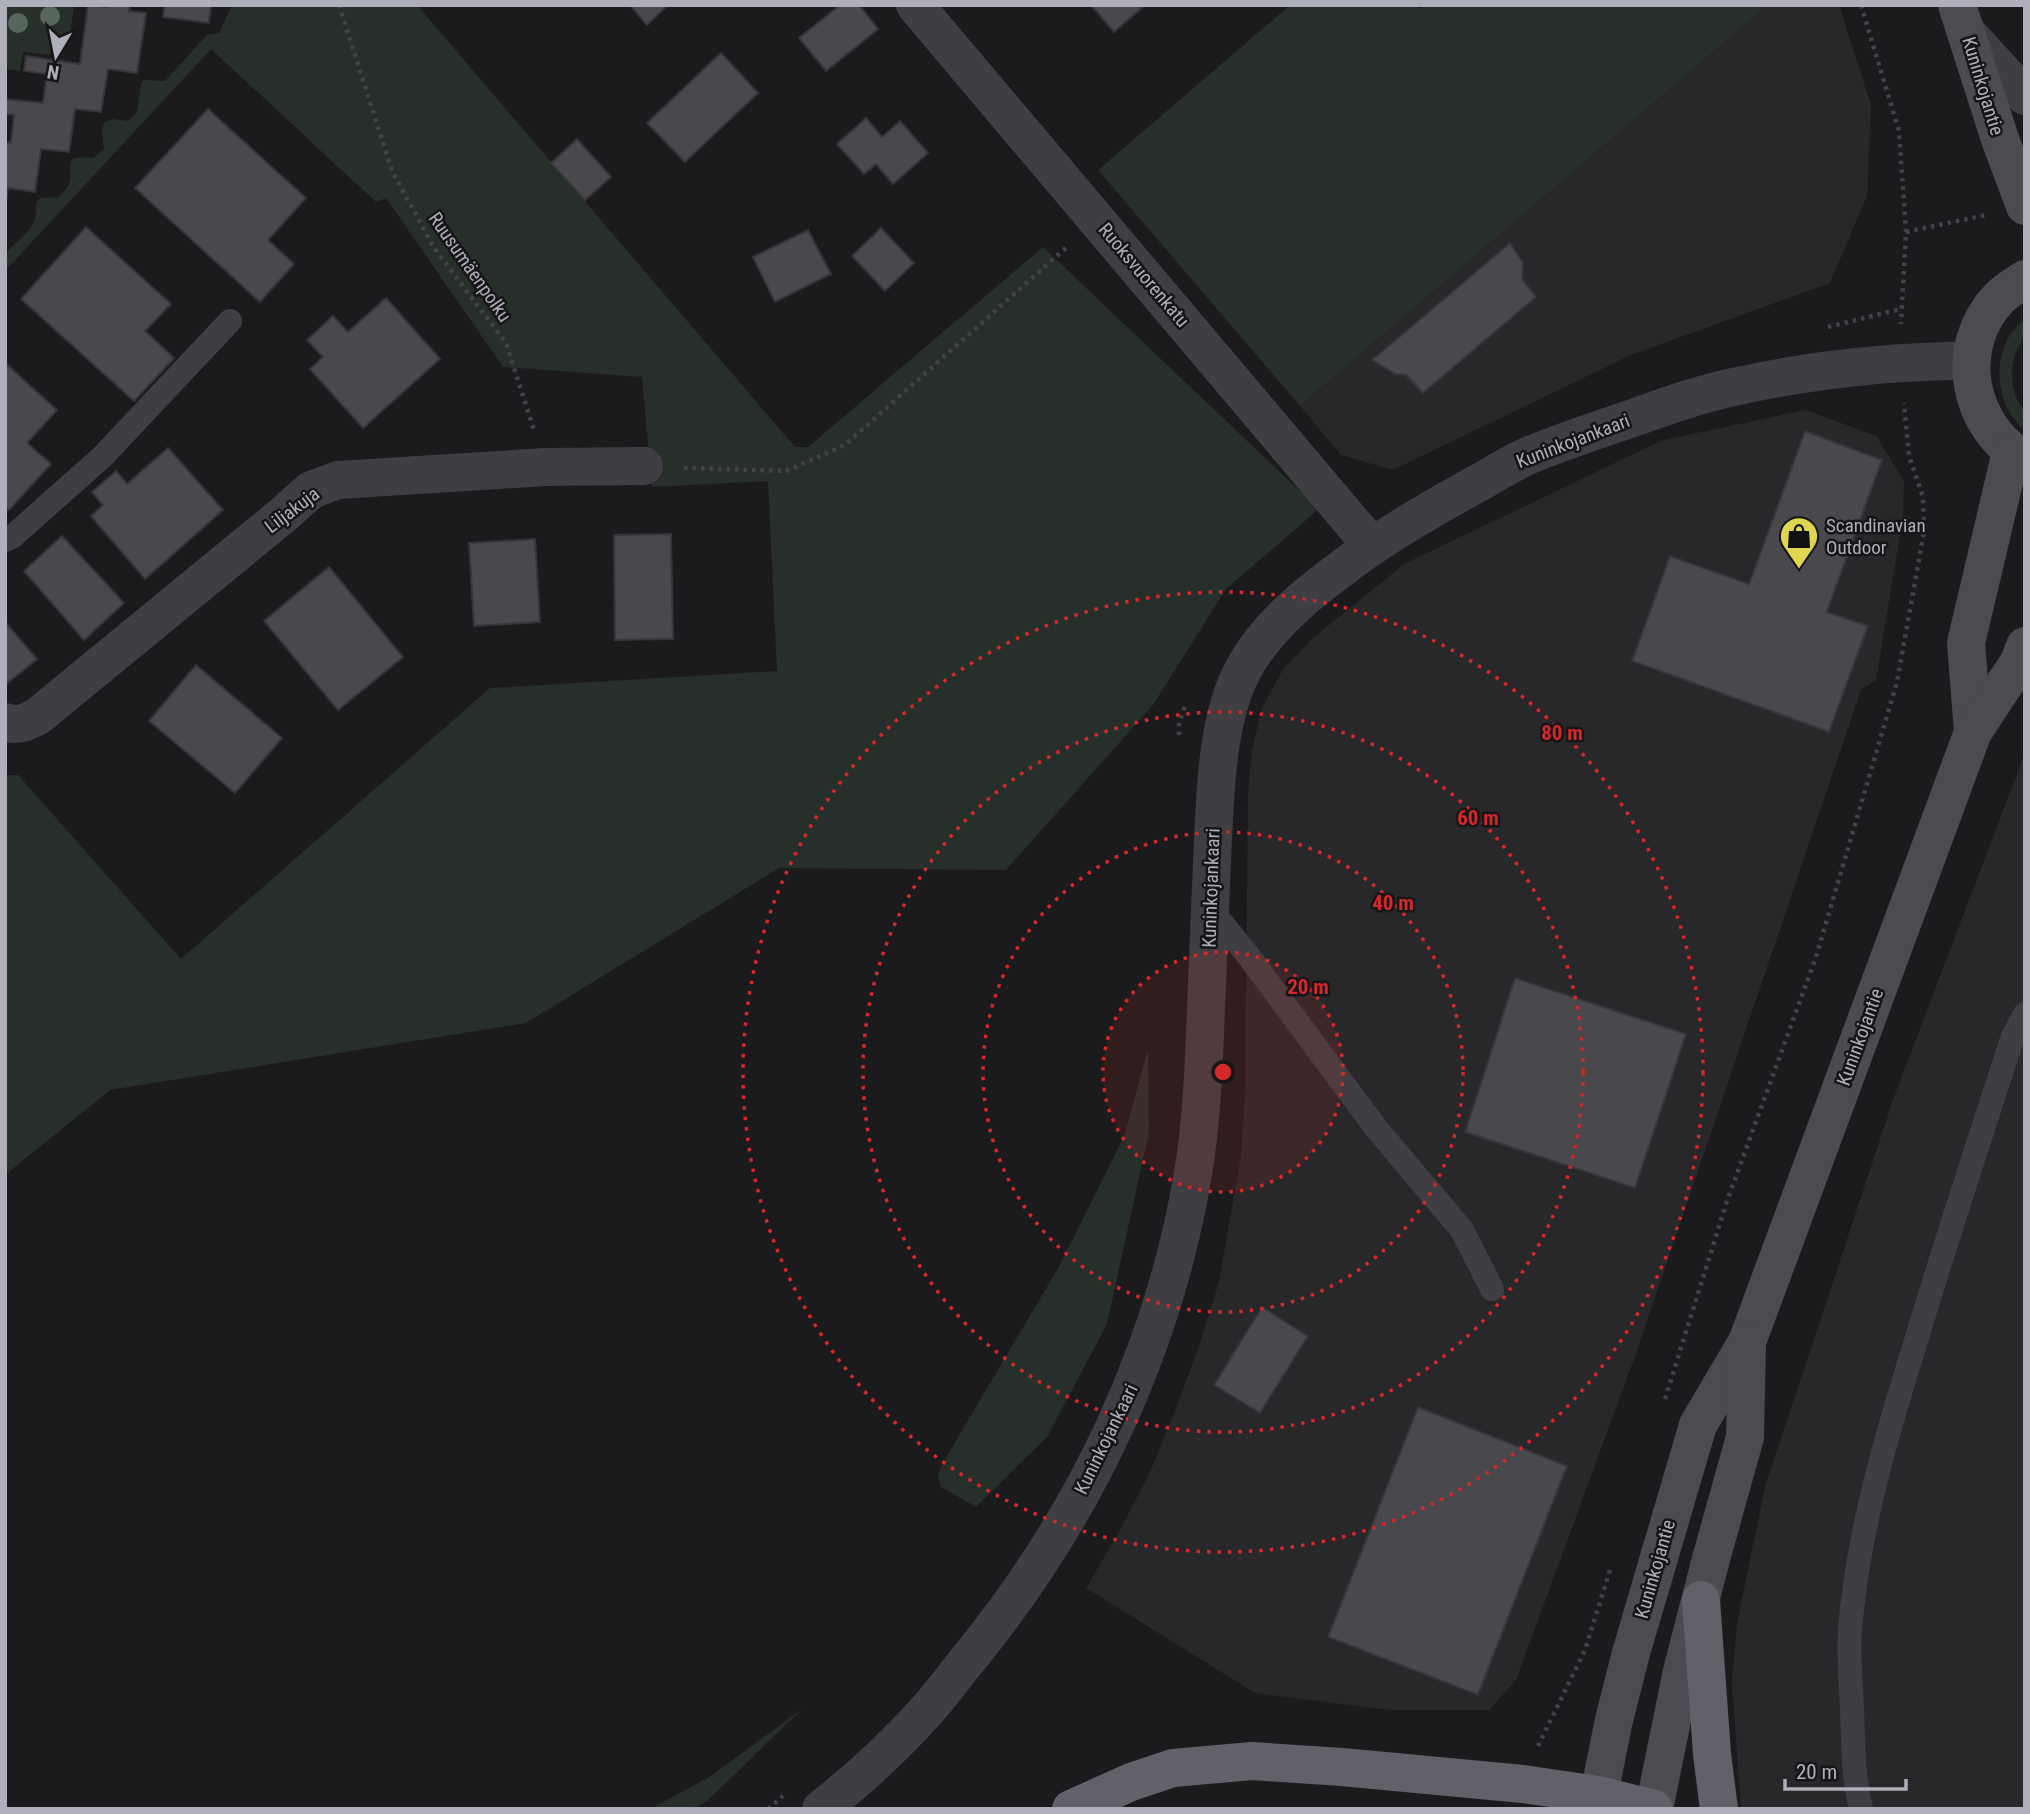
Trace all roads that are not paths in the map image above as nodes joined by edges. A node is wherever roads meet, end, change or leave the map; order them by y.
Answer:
1 (915, 5) edge
2 (1962, 19) edge
3 (2025, 96) edge
4 (2012, 209) edge
5 (2025, 279) edge
6 (230, 321) dead end
7 (1971, 360) junction
8 (2018, 456) edge
9 (645, 466) road end
10 (5, 540) edge
11 (1372, 546) junction
12 (2025, 646) edge
13 (5, 722) edge
14 (1973, 733) junction
15 (1210, 908) junction
16 (2025, 1014) edge
17 (1492, 1289) dead end
18 (1747, 1342) junction
19 (1701, 1600) junction
20 (1597, 1802) edge
21 (821, 1809) edge
22 (1071, 1809) edge
23 (1654, 1809) edge
24 (1719, 1809) edge
25 (1861, 1809) edge

1 - 11 street, Ruoksvuorenkatu
2 - 3 street
2 - 4 main road, Kuninkojantie
5 - 7 main road
6 - 10 lane
7 - 8 main road
7 - 11 street, Kuninkojankaari
8 - 14 main road, Kuninkojantie
9 - 13 street, Liljakuja
11 - 15 street, Kuninkojankaari
12 - 14 main road, Kuninkojantie
14 - 18 main road, Kuninkojantie
15 - 17 lane
15 - 21 street, Kuninkojankaari
16 - 25 lane
18 - 19 main road, Kuninkojantie
18 - 20 main road, Kuninkojantie
19 - 23 main road, Kuninkojantie
19 - 24 highway
20 - 22 highway
20 - 23 highway

